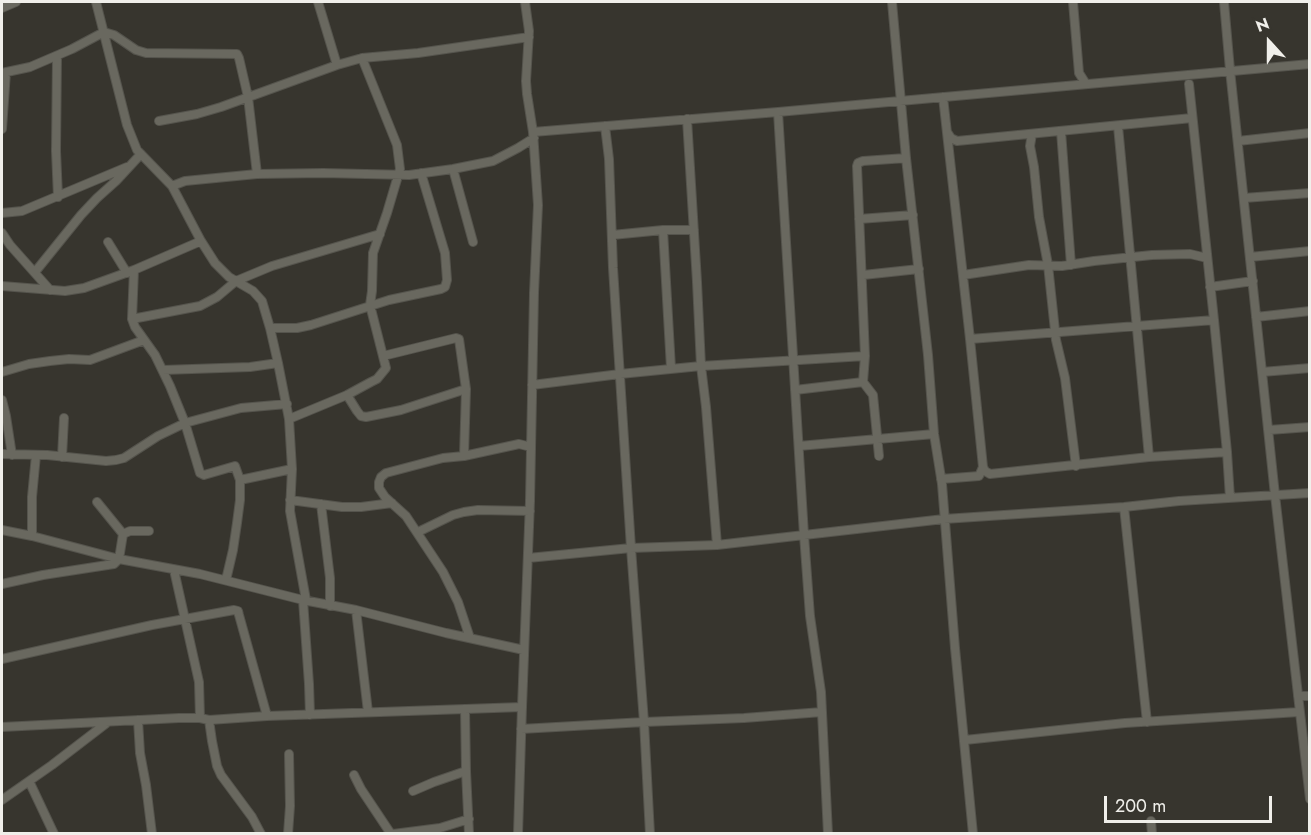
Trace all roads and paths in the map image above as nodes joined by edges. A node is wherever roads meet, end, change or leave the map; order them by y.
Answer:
1 (16, 2) edge
2 (96, 2) edge
3 (318, 2) edge
4 (525, 2) edge
5 (892, 2) edge
6 (1073, 2) edge
7 (1224, 2) edge
8 (2, 9) edge
9 (104, 32) junction
10 (529, 37) junction
11 (57, 56) junction
12 (362, 58) junction
13 (1310, 64) edge
14 (337, 65) junction
15 (1230, 70) junction
16 (4, 73) edge
17 (1079, 74) junction
18 (1086, 84) junction
19 (1189, 84) dead end
20 (1071, 86) junction
21 (248, 97) junction
22 (943, 97) junction
23 (902, 101) junction
24 (778, 112) junction
25 (1192, 118) junction
26 (687, 119) junction
27 (159, 121) dead end
28 (605, 126) junction
29 (1118, 126) junction
30 (2, 129) edge
31 (1061, 131) junction
32 (947, 132) junction
33 (1032, 134) junction
34 (1310, 134) edge
35 (533, 135) junction
36 (1018, 135) junction
37 (957, 141) junction
38 (1238, 141) junction
39 (1030, 146) junction
40 (518, 148) junction
41 (949, 152) junction
42 (141, 154) junction
43 (906, 158) junction
44 (535, 160) junction
45 (130, 166) junction
46 (453, 169) junction
47 (421, 173) junction
48 (257, 174) junction
49 (398, 176) junction
50 (172, 186) junction
51 (1310, 193) edge
52 (58, 197) junction
53 (1244, 198) junction
54 (2, 213) edge
55 (913, 215) junction
56 (859, 219) junction
57 (663, 230) junction
58 (694, 230) junction
59 (2, 233) edge
60 (380, 234) junction
61 (612, 235) junction
62 (201, 241) junction
63 (108, 242) dead end
64 (473, 242) dead end
65 (1310, 251) edge
66 (1250, 257) junction
67 (1131, 258) junction
68 (1207, 258) junction
69 (1071, 265) junction
70 (1048, 266) junction
71 (919, 269) junction
72 (35, 272) junction
73 (130, 272) junction
74 (862, 275) junction
75 (963, 275) junction
76 (237, 281) junction
77 (1252, 281) junction
78 (2, 286) edge
79 (1210, 287) junction
80 (50, 290) junction
81 (370, 305) junction
82 (1310, 311) edge
83 (1256, 316) junction
84 (132, 319) junction
85 (1214, 320) junction
86 (1138, 326) junction
87 (270, 328) junction
88 (1055, 332) junction
89 (970, 339) junction
90 (144, 340) junction
91 (384, 356) junction
92 (865, 356) junction
93 (793, 359) junction
94 (279, 363) junction
95 (701, 366) junction
96 (671, 368) junction
97 (1310, 368) edge
98 (163, 370) junction
99 (2, 372) edge
100 (1262, 372) junction
101 (620, 374) junction
102 (863, 382) junction
103 (532, 385) junction
104 (466, 389) junction
105 (795, 390) junction
106 (347, 395) junction
107 (2, 400) edge
108 (287, 404) junction
109 (64, 418) dead end
110 (289, 419) junction
111 (185, 423) junction
112 (1310, 427) edge
113 (1269, 430) junction
114 (934, 434) junction
115 (878, 438) junction
116 (799, 446) junction
117 (531, 447) junction
118 (1227, 452) junction
119 (2, 454) edge
120 (12, 454) junction
121 (36, 455) junction
122 (464, 456) junction
123 (879, 456) dead end
124 (62, 457) junction
125 (1149, 458) junction
126 (1076, 466) junction
127 (983, 467) junction
128 (292, 469) junction
129 (941, 479) junction
130 (240, 480) junction
131 (1310, 494) edge
132 (1275, 495) junction
133 (1230, 498) junction
134 (290, 500) junction
135 (98, 502) dead end
136 (392, 503) junction
137 (321, 504) junction
138 (1124, 507) junction
139 (530, 511) junction
140 (944, 519) junction
141 (2, 531) edge
142 (149, 531) dead end
143 (418, 532) junction
144 (123, 534) junction
145 (804, 535) junction
146 (32, 536) junction
147 (717, 545) junction
148 (631, 548) junction
149 (528, 558) junction
150 (118, 559) junction
151 (174, 570) junction
152 (226, 580) junction
153 (2, 584) edge
154 (305, 600) junction
155 (330, 606) junction
156 (356, 610) junction
157 (185, 618) junction
158 (470, 638) junction
159 (524, 650) junction
160 (2, 659) edge
161 (1298, 696) junction
162 (1310, 696) edge
163 (522, 707) junction
164 (465, 709) junction
165 (368, 712) junction
166 (822, 712) junction
167 (1299, 712) junction
168 (310, 715) junction
169 (267, 716) junction
170 (200, 718) junction
171 (138, 720) junction
172 (209, 720) junction
173 (108, 722) junction
174 (644, 722) junction
175 (1147, 722) junction
176 (2, 727) edge
177 (522, 729) junction
178 (964, 740) junction
179 (289, 754) dead end
180 (465, 771) junction
181 (354, 775) dead end
182 (29, 780) junction
183 (413, 791) dead end
184 (1310, 799) edge
185 (2, 800) edge
186 (469, 819) junction
187 (1151, 820) dead end
188 (54, 834) edge
189 (153, 834) edge
190 (261, 834) edge
191 (288, 834) edge
192 (392, 834) edge
193 (469, 834) edge
194 (518, 834) edge
195 (650, 834) edge
196 (828, 834) edge
197 (973, 834) edge
198 (1152, 834) edge

1 - 8 street
2 - 9 street
3 - 14 street
4 - 10 street
5 - 23 street
6 - 17 street
7 - 15 street
9 - 11 street
9 - 21 street
9 - 42 street
10 - 12 street
10 - 35 street
11 - 16 street
11 - 52 street
12 - 14 street
12 - 49 street
13 - 15 street
14 - 21 street
15 - 18 street
15 - 38 street
16 - 30 street
17 - 18 street
17 - 20 street
18 - 20 street
19 - 25 street
20 - 22 street
21 - 27 street
21 - 48 street
22 - 23 street
22 - 32 street
23 - 24 street
23 - 43 street
24 - 26 street
24 - 93 street
25 - 29 street
25 - 68 street
26 - 28 street
26 - 58 street
28 - 35 street
28 - 61 street
29 - 31 street
29 - 67 street
31 - 33 street
31 - 69 street
32 - 37 street
32 - 41 street
33 - 36 street
33 - 39 street
34 - 38 street
35 - 40 street
35 - 44 street
36 - 37 street
36 - 39 street
37 - 41 street
38 - 53 street
39 - 70 street
40 - 44 street
40 - 46 street
41 - 75 street
42 - 45 street
42 - 50 street
43 - 55 street
43 - 56 street
44 - 103 street
45 - 52 street
45 - 72 street
46 - 47 street
46 - 64 street
47 - 49 street
47 - 81 street
48 - 49 street
48 - 50 street
49 - 60 street
50 - 62 street
51 - 53 street
52 - 54 street
53 - 66 street
55 - 56 street
55 - 71 street
56 - 74 street
57 - 58 street
57 - 61 street
57 - 96 street
58 - 95 street
59 - 72 street
60 - 76 street
60 - 81 street
61 - 101 street
62 - 73 street
62 - 76 street
63 - 73 street
65 - 66 street
66 - 77 street
67 - 68 street
67 - 69 street
67 - 86 street
68 - 79 street
69 - 70 street
70 - 75 street
70 - 88 street
71 - 74 street
71 - 114 street
72 - 80 street
73 - 80 street
73 - 84 street
74 - 92 street
75 - 89 street
76 - 84 street
76 - 87 street
77 - 79 street
77 - 83 street
78 - 80 street
79 - 85 street
81 - 87 street
81 - 91 street
82 - 83 street
83 - 100 street
84 - 90 street
85 - 86 street
85 - 118 street
86 - 88 street
86 - 125 street
87 - 94 street
88 - 89 street
88 - 126 street
89 - 127 street
90 - 98 street
90 - 99 street
91 - 104 street
91 - 106 street
92 - 93 street
92 - 102 street
93 - 95 street
93 - 105 street
94 - 98 street
94 - 108 street
95 - 96 street
95 - 147 street
96 - 101 street
97 - 100 street
98 - 111 street
100 - 113 street
101 - 103 street
101 - 148 street
102 - 105 street
102 - 115 street
103 - 117 street
104 - 106 street
104 - 122 street
105 - 116 street
106 - 110 street
107 - 120 street
108 - 110 street
108 - 111 street
109 - 124 street
110 - 128 street
111 - 124 street
111 - 130 street
112 - 113 street
113 - 132 street
114 - 115 street
114 - 129 street
115 - 116 street
115 - 123 street
116 - 145 street
117 - 122 street
117 - 139 street
118 - 125 street
118 - 133 street
119 - 120 street
120 - 121 street
121 - 124 street
121 - 146 street
122 - 136 street
125 - 126 street
126 - 127 street
127 - 129 street
128 - 130 street
128 - 134 street
129 - 140 street
130 - 152 street
131 - 132 street
132 - 133 street
132 - 161 street
133 - 138 street
134 - 137 street
134 - 154 street
135 - 144 street
136 - 137 street
136 - 143 street
137 - 155 street
138 - 140 street
138 - 175 street
139 - 143 street
139 - 149 street
140 - 145 street
140 - 178 street
141 - 146 street
142 - 144 street
143 - 158 street
144 - 150 street
145 - 147 street
145 - 166 street
146 - 150 street
147 - 148 street
148 - 149 street
148 - 174 street
149 - 159 street
150 - 151 street
150 - 153 street
151 - 152 street
151 - 157 street
152 - 154 street
154 - 155 street
154 - 168 street
155 - 156 street
156 - 158 street
156 - 165 street
157 - 160 street
157 - 169 street
157 - 170 street
158 - 159 street
159 - 163 street
161 - 162 street
161 - 167 street
163 - 164 street
163 - 177 street
164 - 165 street
164 - 180 street
165 - 168 street
166 - 174 street
166 - 196 street
167 - 175 street
167 - 184 street
168 - 169 street
169 - 172 street
170 - 171 street
170 - 172 street
171 - 173 street
171 - 189 street
172 - 190 street
173 - 176 street
173 - 182 street
174 - 177 street
174 - 195 street
175 - 178 street
177 - 194 street
178 - 197 street
179 - 191 street
180 - 183 street
180 - 186 street
181 - 192 street
182 - 185 street
182 - 188 street
186 - 192 street
186 - 193 street
187 - 198 street

